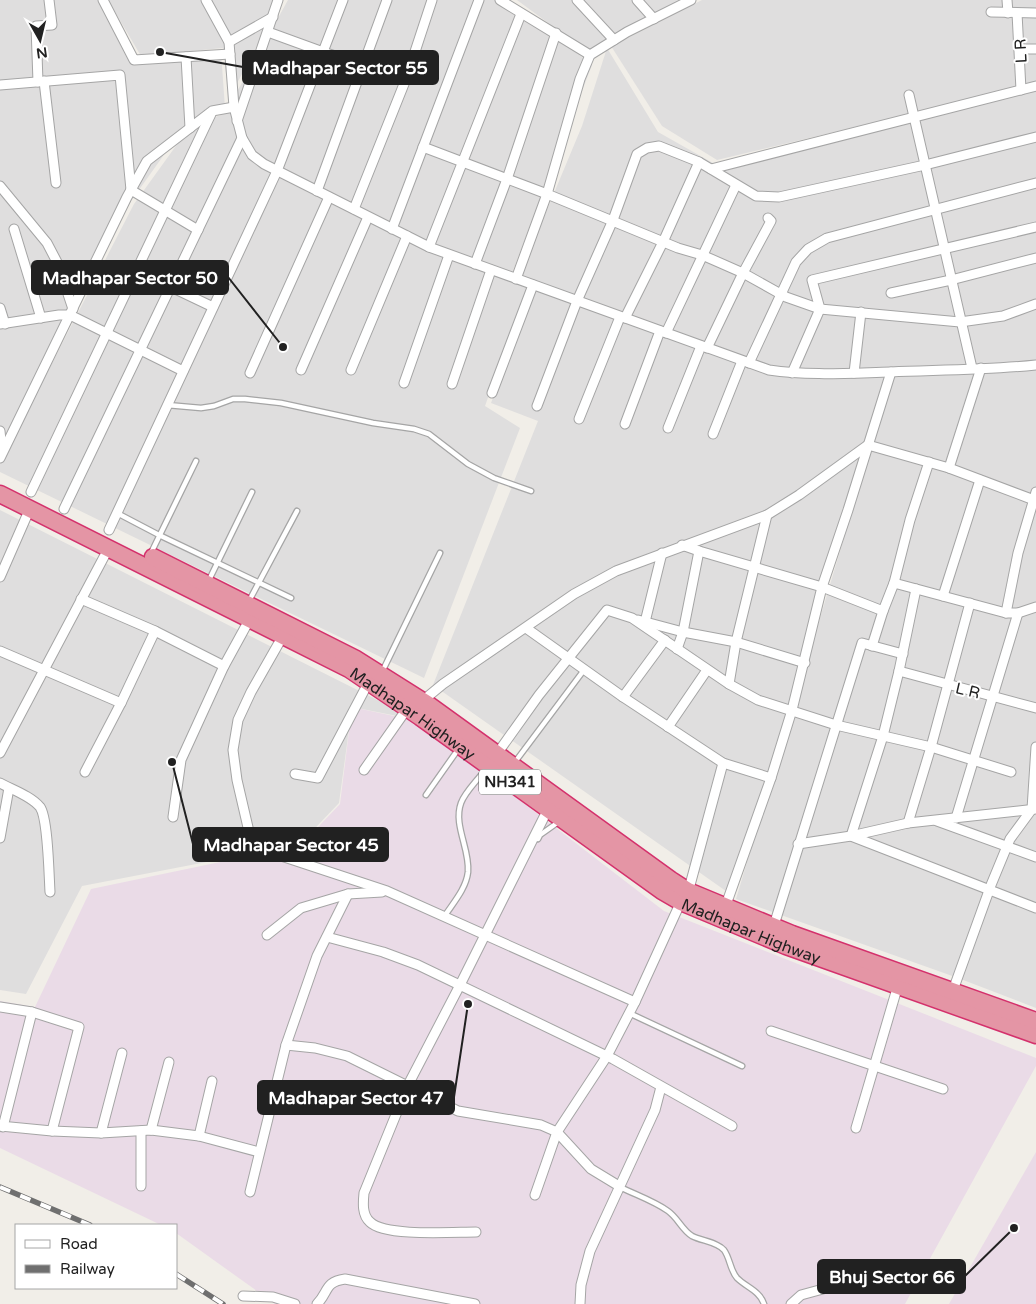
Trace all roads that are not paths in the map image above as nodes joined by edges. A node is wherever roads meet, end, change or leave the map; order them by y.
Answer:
1 (49, 0) edge
2 (103, 0) edge
3 (206, 0) edge
4 (278, 0) edge
5 (343, 0) edge
6 (387, 0) edge
7 (432, 0) edge
8 (479, 0) edge
9 (500, 0) edge
10 (576, 0) edge
11 (636, 0) edge
12 (691, 0) edge
13 (1007, 0) edge
14 (991, 12) dead end
15 (1013, 13) junction
16 (1036, 13) edge
17 (521, 14) junction
18 (273, 17) junction
19 (654, 19) junction
20 (268, 32) junction
21 (556, 33) junction
22 (614, 40) junction
23 (230, 42) junction
24 (1020, 49) junction
25 (1036, 49) edge
26 (323, 52) junction
27 (230, 54) junction
28 (590, 55) junction
29 (186, 57) junction
30 (363, 65) junction
31 (406, 79) junction
32 (41, 81) junction
33 (0, 85) edge
34 (1035, 89) edge
35 (1021, 90) junction
36 (909, 94) dead end
37 (234, 107) junction
38 (212, 111) junction
39 (914, 116) junction
40 (237, 121) junction
41 (190, 128) junction
42 (1036, 137) edge
43 (242, 138) junction
44 (423, 147) junction
45 (462, 162) junction
46 (699, 162) junction
47 (925, 165) junction
48 (711, 168) junction
49 (277, 171) junction
50 (507, 179) junction
51 (56, 183) dead end
52 (1036, 183) edge
53 (736, 185) junction
54 (0, 186) edge
55 (131, 190) junction
56 (317, 191) junction
57 (547, 194) junction
58 (329, 197) junction
59 (165, 209) junction
60 (354, 209) junction
61 (935, 210) junction
62 (368, 217) junction
63 (768, 218) dead end
64 (613, 220) junction
65 (1036, 227) edge
66 (14, 229) dead end
67 (392, 229) junction
68 (198, 230) junction
69 (407, 236) junction
70 (663, 242) junction
71 (429, 247) junction
72 (944, 250) junction
73 (450, 255) junction
74 (702, 255) junction
75 (1036, 258) edge
76 (475, 264) junction
77 (492, 270) junction
78 (743, 272) junction
79 (516, 279) junction
80 (951, 280) junction
81 (533, 285) junction
82 (171, 287) junction
83 (891, 293) dead end
84 (782, 295) junction
85 (577, 301) junction
86 (1036, 304) edge
87 (213, 307) junction
88 (0, 308) edge
89 (820, 309) junction
90 (72, 312) junction
91 (861, 312) junction
92 (623, 317) junction
93 (41, 318) junction
94 (960, 322) junction
95 (3, 324) edge
96 (663, 332) junction
97 (105, 333) junction
98 (704, 347) junction
99 (140, 350) junction
100 (746, 362) junction
101 (1036, 365) edge
102 (976, 368) junction
103 (301, 370) dead end
104 (351, 370) dead end
105 (183, 371) junction
106 (891, 372) junction
107 (250, 373) dead end
108 (792, 373) junction
109 (854, 373) junction
110 (404, 383) dead end
111 (452, 384) dead end
112 (492, 393) dead end
113 (168, 405) junction
114 (537, 406) dead end
115 (579, 419) dead end
116 (625, 424) dead end
117 (668, 428) dead end
118 (0, 431) edge
119 (712, 434) dead end
120 (868, 445) junction
121 (1, 454) edge
122 (196, 462) dead end
123 (929, 462) junction
124 (949, 468) junction
125 (980, 480) junction
126 (0, 482) edge
127 (531, 491) dead end
128 (31, 492) dead end
129 (252, 492) dead end
130 (0, 494) edge
131 (1035, 496) edge
132 (64, 508) dead end
133 (297, 512) dead end
134 (28, 513) dead end
135 (117, 513) junction
136 (767, 514) junction
137 (109, 530) dead end
138 (159, 535) junction
139 (682, 545) junction
140 (152, 551) dead end
141 (699, 551) junction
142 (106, 553) dead end
143 (440, 553) dead end
144 (662, 553) junction
145 (218, 562) junction
146 (754, 567) junction
147 (0, 577) edge
148 (209, 580) dead end
149 (259, 583) junction
150 (894, 583) junction
151 (822, 587) junction
152 (916, 589) junction
153 (943, 596) junction
154 (290, 598) dead end
155 (81, 599) junction
156 (249, 601) dead end
157 (970, 604) junction
158 (1036, 607) edge
159 (883, 611) junction
160 (1006, 613) junction
161 (1018, 613) junction
162 (632, 618) junction
163 (645, 622) junction
164 (247, 624) dead end
165 (526, 628) junction
166 (154, 631) junction
167 (683, 632) junction
168 (664, 640) junction
169 (280, 641) dead end
170 (736, 642) junction
171 (872, 646) junction
172 (677, 649) junction
173 (0, 651) edge
174 (903, 654) junction
175 (568, 659) junction
176 (805, 663) junction
177 (224, 666) junction
178 (44, 669) junction
179 (384, 670) dead end
180 (584, 670) junction
181 (707, 670) junction
182 (899, 671) junction
183 (728, 684) junction
184 (947, 685) junction
185 (366, 687) dead end
186 (993, 696) junction
187 (623, 697) junction
188 (426, 698) dead end
189 (121, 703) junction
190 (1036, 708) edge
191 (792, 710) junction
192 (404, 713) dead end
193 (836, 725) junction
194 (668, 727) junction
195 (883, 736) junction
196 (1036, 746) edge
197 (931, 747) junction
198 (499, 750) dead end
199 (456, 751) dead end
200 (0, 754) edge
201 (974, 760) junction
202 (515, 762) dead end
203 (723, 763) junction
204 (364, 770) dead end
205 (484, 771) dead end
206 (85, 772) dead end
207 (1011, 772) dead end
208 (295, 774) dead end
209 (771, 778) junction
210 (0, 783) edge
211 (9, 788) junction
212 (426, 795) dead end
213 (1035, 809) edge
214 (545, 814) dead end
215 (173, 817) dead end
216 (956, 818) junction
217 (935, 820) junction
218 (557, 823) dead end
219 (908, 823) junction
220 (851, 836) junction
221 (0, 838) edge
222 (798, 844) junction
223 (1008, 846) junction
224 (1036, 857) edge
225 (690, 886) dead end
226 (989, 890) junction
227 (388, 891) junction
228 (50, 892) dead end
229 (348, 894) junction
230 (727, 902) dead end
231 (678, 908) dead end
232 (1036, 908) edge
233 (444, 916) junction
234 (775, 922) dead end
235 (267, 935) dead end
236 (486, 935) junction
237 (327, 936) junction
238 (460, 985) junction
239 (896, 992) dead end
240 (951, 997) junction
241 (635, 1002) junction
242 (0, 1008) edge
243 (32, 1012) junction
244 (629, 1014) junction
245 (1036, 1021) edge
246 (771, 1032) dead end
247 (1036, 1035) edge
248 (286, 1045) junction
249 (122, 1053) dead end
250 (607, 1056) junction
251 (169, 1062) dead end
252 (742, 1066) dead end
253 (874, 1066) junction
254 (212, 1081) dead end
255 (408, 1085) junction
256 (661, 1087) junction
257 (943, 1089) dead end
258 (1, 1126) edge
259 (732, 1126) dead end
260 (856, 1128) dead end
261 (141, 1130) junction
262 (151, 1130) junction
263 (52, 1131) junction
264 (558, 1132) junction
265 (101, 1133) junction
266 (198, 1136) junction
267 (259, 1152) junction
268 (140, 1186) dead end
269 (619, 1186) junction
270 (250, 1192) dead end
271 (536, 1194) dead end
272 (476, 1232) dead end
273 (823, 1289) dead end
274 (243, 1296) dead end
275 (295, 1304) edge
276 (317, 1304) edge
277 (475, 1304) edge
278 (580, 1304) edge
279 (764, 1304) edge
280 (791, 1304) edge

1 - 32 street
2 - 29 street
3 - 23 street
4 - 18 street
5 - 26 street
6 - 30 street
7 - 31 street
8 - 44 street
9 - 17 street
10 - 22 street
11 - 19 street
12 - 19 street
13 - 15 street, L R
14 - 15 street
15 - 16 street
15 - 24 street, L R
17 - 21 street
17 - 45 street
18 - 20 street
18 - 23 street
19 - 22 street
20 - 26 street
20 - 40 street
21 - 28 street
21 - 50 street
22 - 28 street
23 - 27 street
24 - 25 street
24 - 35 street, L R
26 - 30 street
26 - 49 street
27 - 29 street
27 - 37 street
28 - 57 street
29 - 41 street
30 - 31 street
30 - 56 street
31 - 60 street
32 - 33 street
32 - 51 street
32 - 55 street
34 - 35 street
35 - 39 street
36 - 39 street
37 - 38 street
37 - 40 street
38 - 41 street
38 - 59 street
39 - 47 street
39 - 48 street
40 - 43 street
41 - 55 street
42 - 47 street
43 - 49 street
43 - 68 street
44 - 45 street
44 - 67 street
45 - 50 street
45 - 71 street
46 - 48 street
46 - 64 street
46 - 70 street
47 - 53 street
47 - 61 street
48 - 53 street
49 - 56 street
49 - 87 street
50 - 57 street
50 - 76 street
52 - 61 street
53 - 74 street
54 - 90 street
55 - 59 street
55 - 90 street
56 - 58 street
57 - 64 street
57 - 79 street
58 - 60 street
58 - 107 street
59 - 68 street
59 - 97 street
60 - 62 street
61 - 72 street
61 - 84 street
62 - 67 street
62 - 103 street
63 - 78 street
64 - 70 street
64 - 85 street
65 - 72 street
66 - 93 street
67 - 69 street
68 - 82 street
69 - 71 street
69 - 104 street
70 - 74 street
70 - 92 street
71 - 73 street
72 - 80 street
72 - 89 street
73 - 76 street
73 - 110 street
74 - 78 street
74 - 96 street
75 - 80 street
76 - 77 street
77 - 79 street
77 - 111 street
78 - 84 street
78 - 98 street
79 - 81 street
80 - 83 street
80 - 94 street
81 - 85 street
81 - 112 street
82 - 87 street
82 - 99 street
84 - 89 street
84 - 100 street
85 - 92 street
85 - 114 street
86 - 94 street
87 - 105 street
88 - 95 street
89 - 91 street
89 - 108 street
90 - 93 street
90 - 97 street
90 - 121 street
91 - 94 street
91 - 109 street
92 - 96 street
92 - 115 street
93 - 95 street
94 - 102 street
96 - 98 street
96 - 116 street
97 - 99 street
97 - 128 street
98 - 100 street
98 - 117 street
99 - 105 street
99 - 132 street
100 - 108 street
100 - 119 street
101 - 102 street
102 - 106 street
102 - 124 street
105 - 113 street
106 - 109 street
106 - 120 street
108 - 109 street
113 - 127 lane
113 - 135 street
118 - 121 street
120 - 123 street
120 - 136 street
120 - 151 street
122 - 138 lane
123 - 124 street
123 - 150 street
124 - 125 street
125 - 131 street
125 - 153 street
126 - 240 highway, Madhapar Highway / NH341
129 - 145 lane
130 - 240 highway, Madhapar Highway / NH341
131 - 160 street
133 - 149 lane
134 - 147 street
135 - 137 street
135 - 138 lane
136 - 139 street
136 - 146 street
138 - 140 lane
138 - 145 lane
139 - 141 street
139 - 144 street
141 - 146 street
141 - 167 street
142 - 155 street
143 - 179 lane
144 - 163 street
144 - 165 street
145 - 148 lane
145 - 149 lane
146 - 151 street
146 - 170 street
149 - 154 lane
149 - 156 lane
150 - 152 street
150 - 159 street
151 - 159 street
151 - 176 street
152 - 153 street
152 - 174 street
153 - 157 street
155 - 166 street
155 - 178 street
157 - 160 street
157 - 184 street
158 - 161 street
159 - 171 street
160 - 161 street
161 - 186 street
162 - 163 street
162 - 168 street
162 - 175 street
163 - 167 street
164 - 177 street
165 - 175 street
165 - 188 street
166 - 177 street
166 - 189 street
167 - 170 street
167 - 172 street
168 - 172 street
168 - 187 street
169 - 227 street
170 - 176 street
170 - 183 street
171 - 174 street
171 - 193 street
172 - 181 street
173 - 178 street
174 - 182 street
175 - 180 street
175 - 198 street
176 - 191 street
177 - 215 street
178 - 189 street
178 - 200 street
180 - 187 street
180 - 202 lane
181 - 183 street
181 - 194 street
182 - 184 street, L R
182 - 195 street
183 - 191 street
184 - 186 street, L R
184 - 197 street
185 - 208 street
186 - 190 street, L R
186 - 201 street
187 - 194 street
189 - 206 street
191 - 193 street
191 - 209 street
192 - 204 street
193 - 195 street
193 - 222 street
194 - 203 street
195 - 197 street
195 - 220 street
196 - 213 street
197 - 201 street
197 - 219 street
199 - 212 lane
201 - 207 street
201 - 216 street
203 - 209 street
203 - 225 street
205 - 233 lane
209 - 230 street
210 - 211 street
211 - 221 street
211 - 228 street
213 - 216 street
213 - 223 street
214 - 236 street
216 - 217 street
217 - 219 street
217 - 223 street
218 - 236 lane
219 - 220 street
220 - 222 street
220 - 226 street
222 - 234 street
223 - 224 street
223 - 226 street
226 - 232 street
226 - 240 street
227 - 229 street
227 - 233 street
229 - 235 street
229 - 237 street
231 - 241 street
233 - 236 street
236 - 238 street
236 - 241 street
237 - 238 street
237 - 248 street
238 - 250 street
238 - 255 street
239 - 253 street
240 - 245 highway, Madhapar Highway / NH341
240 - 247 highway, Madhapar Highway / NH341
241 - 244 street
242 - 243 street
243 - 258 street
243 - 263 street
244 - 250 street
244 - 252 lane
246 - 253 street
248 - 255 street
248 - 267 street
249 - 265 street
250 - 256 street
250 - 264 street
251 - 262 street
253 - 257 street
253 - 260 street
254 - 266 street
255 - 264 street
255 - 272 street
256 - 259 street
256 - 269 street
258 - 263 street
261 - 262 street
261 - 265 street
261 - 268 street
262 - 266 street
263 - 265 street
264 - 269 street
264 - 271 street
266 - 267 street
267 - 270 street
269 - 278 street
269 - 279 lane
273 - 280 street
274 - 275 street
276 - 277 street

